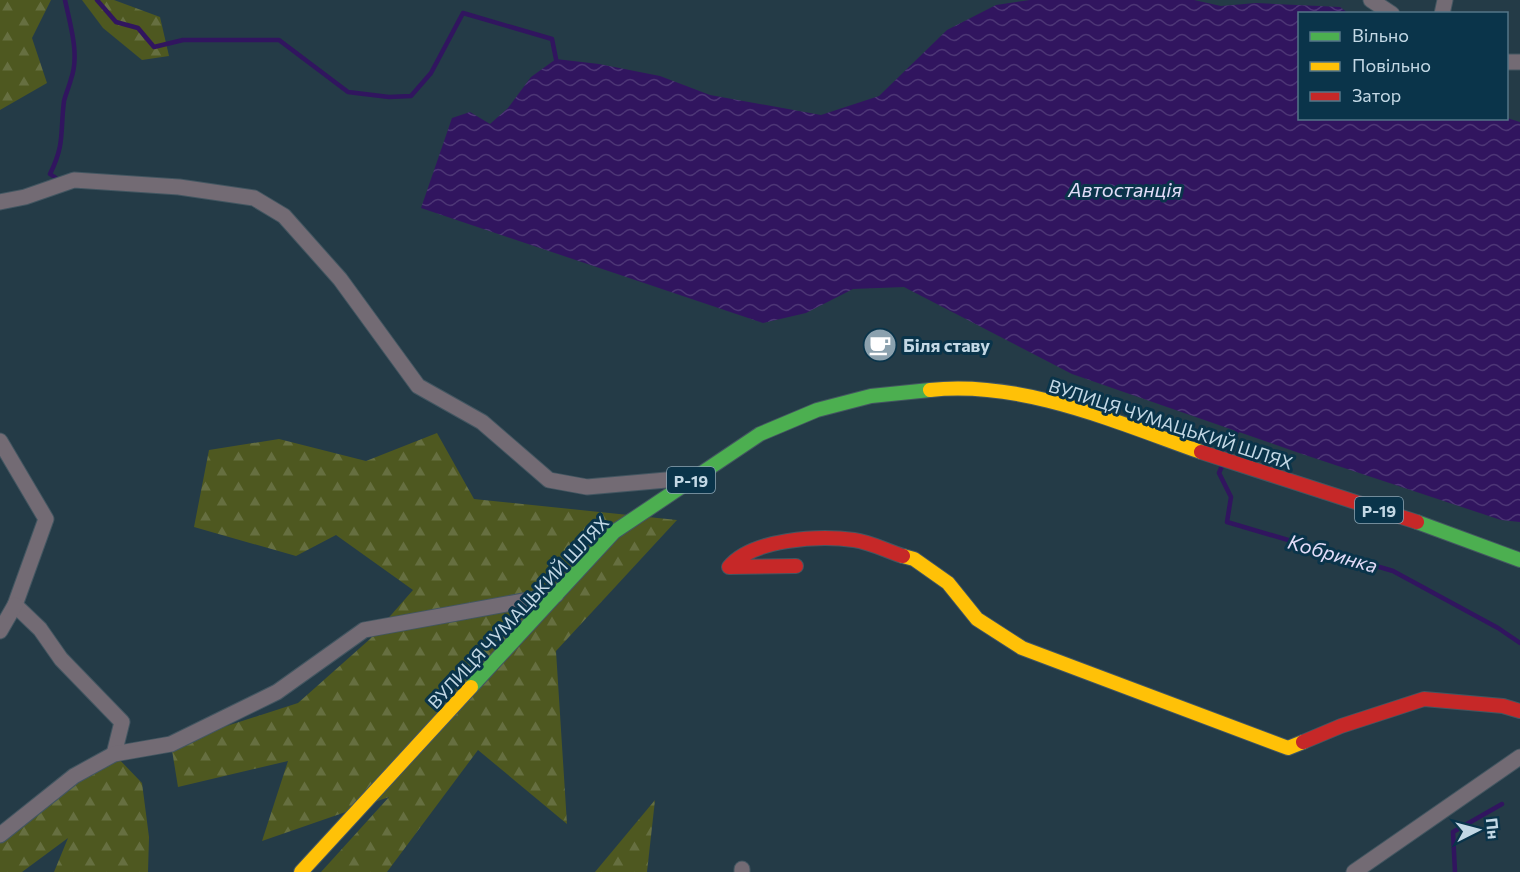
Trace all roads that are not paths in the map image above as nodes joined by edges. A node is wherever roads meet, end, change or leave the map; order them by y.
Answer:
1 (1371, 0) edge
2 (1389, 12) edge
3 (0, 202) edge
4 (0, 441) edge
5 (695, 477) junction
6 (1520, 560) edge
7 (796, 566) dead end
8 (556, 595) junction
9 (15, 604) junction
10 (0, 631) edge
11 (1520, 711) edge
12 (114, 754) junction
13 (1520, 758) edge
14 (0, 835) edge
15 (301, 872) edge
16 (1354, 872) edge

1 - 2 street
3 - 5 street
4 - 9 street
5 - 6 main road, ВУЛИЦЯ ЧУМАЦЬКИЙ ШЛЯХ / Р-19
5 - 8 main road, ВУЛИЦЯ ЧУМАЦЬКИЙ ШЛЯХ / Р-19
7 - 11 main road
8 - 12 street
8 - 15 main road, ВУЛИЦЯ ЧУМАЦЬКИЙ ШЛЯХ / Р-19
9 - 10 street
9 - 12 street
12 - 14 street
13 - 16 street

